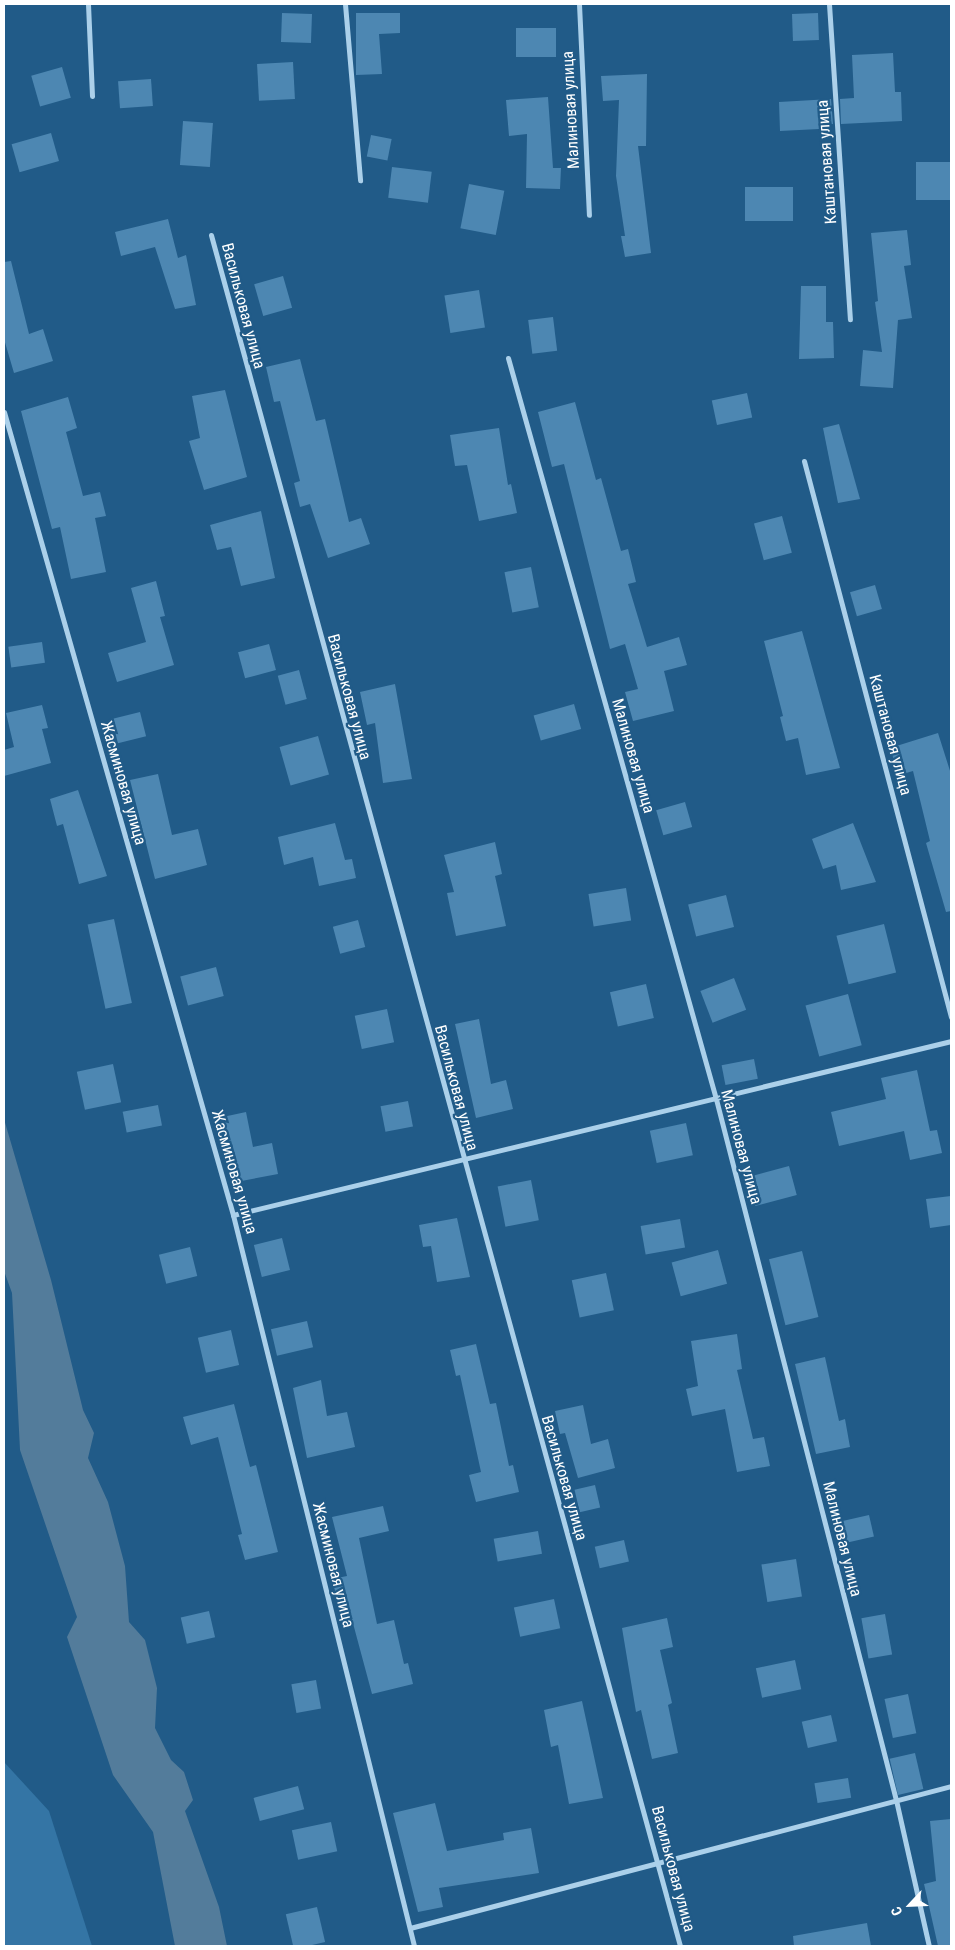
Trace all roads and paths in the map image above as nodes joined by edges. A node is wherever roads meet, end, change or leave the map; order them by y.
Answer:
1 (88, 4) edge
2 (345, 4) edge
3 (578, 4) edge
4 (829, 4) edge
5 (92, 96) dead end
6 (360, 180) dead end
7 (589, 215) dead end
8 (211, 235) dead end
9 (850, 319) dead end
10 (508, 358) dead end
11 (4, 412) edge
12 (804, 460) dead end
13 (951, 1017) edge
14 (951, 1041) edge
15 (716, 1099) junction
16 (463, 1161) junction
17 (233, 1214) junction
18 (951, 1786) edge
19 (896, 1800) junction
20 (658, 1861) junction
21 (410, 1928) junction
22 (414, 1946) edge
23 (680, 1946) edge
24 (929, 1946) edge

1 - 5 street
2 - 6 street
3 - 7 street, Малиновая улица
4 - 9 street, Каштановая улица
8 - 16 street, Васильковая улица
10 - 15 street, Малиновая улица
11 - 17 street, Жасминовая улица
12 - 13 street, Каштановая улица
14 - 15 street
15 - 16 street
15 - 19 street, Малиновая улица
16 - 17 street
16 - 20 street, Васильковая улица
17 - 21 street, Жасминовая улица
18 - 19 street
19 - 20 street
19 - 24 street, Малиновая улица
20 - 21 street
20 - 23 street, Васильковая улица
21 - 22 street, Жасминовая улица

